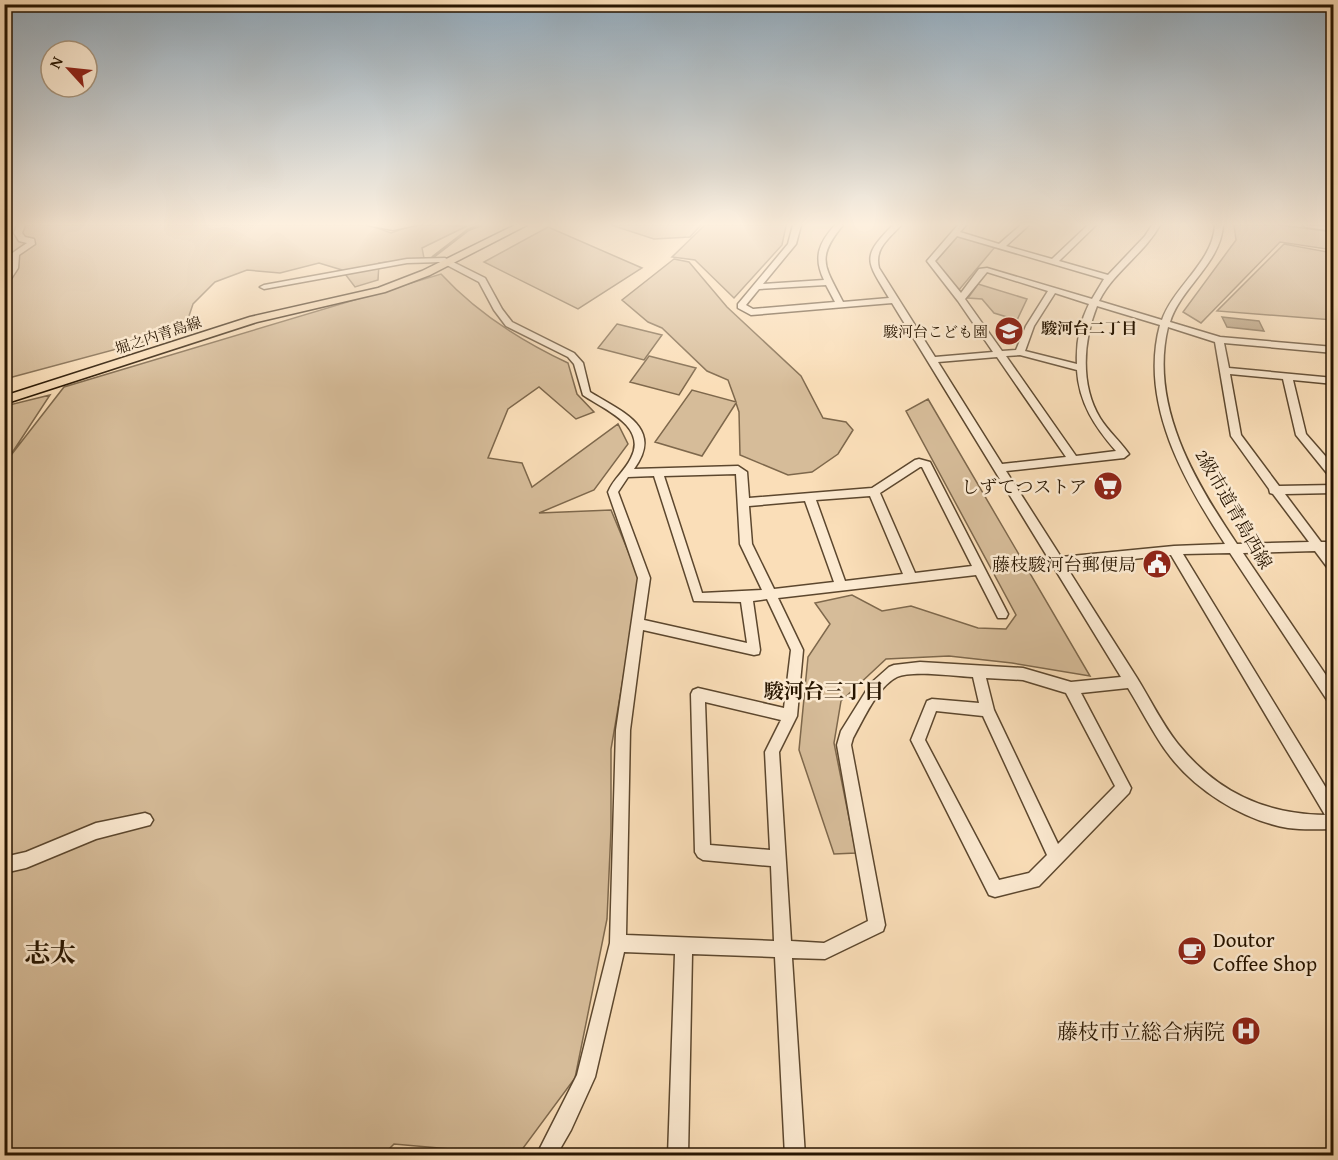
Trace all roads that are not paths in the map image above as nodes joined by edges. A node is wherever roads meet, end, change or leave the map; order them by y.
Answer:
1 (307, 279) edge
2 (396, 279) edge
3 (410, 279) edge
4 (480, 279) edge
5 (763, 279) edge
6 (828, 279) edge
7 (882, 279) edge
8 (945, 279) edge
9 (976, 279) edge
10 (1017, 279) edge
11 (1108, 279) edge
12 (1188, 279) edge
13 (829, 282) junction
14 (264, 287) dead end
15 (757, 287) junction
16 (1053, 290) junction
17 (894, 300) junction
18 (961, 300) junction
19 (1095, 303) junction
20 (840, 304) junction
21 (1165, 323) junction
22 (1219, 340) junction
23 (1334, 350) edge
24 (1020, 352) junction
25 (998, 353) junction
26 (932, 360) junction
27 (1080, 368) junction
28 (1225, 371) junction
29 (1287, 376) junction
30 (1334, 381) edge
31 (4, 394) edge
32 (4, 400) edge
33 (1072, 459) junction
34 (999, 468) junction
35 (658, 472) junction
36 (624, 473) junction
37 (1334, 474) edge
38 (1334, 489) edge
39 (1274, 490) junction
40 (874, 492) junction
41 (809, 497) junction
42 (745, 502) junction
43 (1334, 546) edge
44 (1233, 547) junction
45 (1317, 547) junction
46 (1174, 550) junction
47 (1057, 562) junction
48 (1334, 568) edge
49 (979, 570) junction
50 (911, 578) junction
51 (842, 586) junction
52 (770, 594) junction
53 (746, 597) junction
54 (1002, 614) dead end
55 (639, 624) junction
56 (978, 672) junction
57 (1130, 682) junction
58 (1071, 688) junction
59 (1334, 699) edge
60 (987, 710) junction
61 (790, 716) junction
62 (1334, 816) edge
63 (145, 820) dead end
64 (1334, 822) edge
65 (1056, 857) junction
66 (778, 859) junction
67 (4, 865) edge
68 (618, 943) junction
69 (684, 946) junction
70 (783, 950) junction
71 (544, 1155) edge
72 (678, 1155) edge
73 (795, 1155) edge

1 - 14 street
2 - 31 main road, 堀之内青島線
3 - 32 main road, 堀之内青島線
4 - 36 street
5 - 15 street
6 - 13 street
7 - 17 street
8 - 18 street
9 - 18 street
10 - 16 street
11 - 19 street
12 - 21 street, 2級市道青島西線
13 - 15 street
13 - 20 street
15 - 20 street
16 - 19 street
16 - 24 street
17 - 20 street
17 - 26 street
18 - 25 street
19 - 21 street
19 - 27 street
21 - 22 street
21 - 44 street, 2級市道青島西線
22 - 23 street
22 - 28 street
24 - 25 street
24 - 27 street
25 - 26 street
25 - 33 street
26 - 34 street
27 - 33 street
28 - 29 street
28 - 39 street
29 - 30 street
29 - 37 street
33 - 34 street
34 - 47 street
35 - 36 street
35 - 42 street
35 - 53 street
36 - 55 street
38 - 39 street
39 - 45 street
40 - 41 street
40 - 49 street
40 - 50 street
41 - 42 street
41 - 51 street
42 - 52 street
43 - 45 street
44 - 45 street
44 - 46 street
44 - 59 street, 2級市道青島西線
45 - 48 street
46 - 47 street
46 - 62 street
47 - 57 street
49 - 50 street
49 - 54 street
50 - 51 street
51 - 52 street
52 - 53 street
52 - 61 street
53 - 55 street
55 - 68 street
56 - 58 street
56 - 60 street
56 - 70 street
57 - 58 street
57 - 64 street
58 - 65 street
60 - 65 street
60 - 65 street
61 - 66 street
61 - 66 street
63 - 67 street
66 - 70 street
68 - 69 street
68 - 71 street
69 - 70 street
69 - 72 street
70 - 73 street

